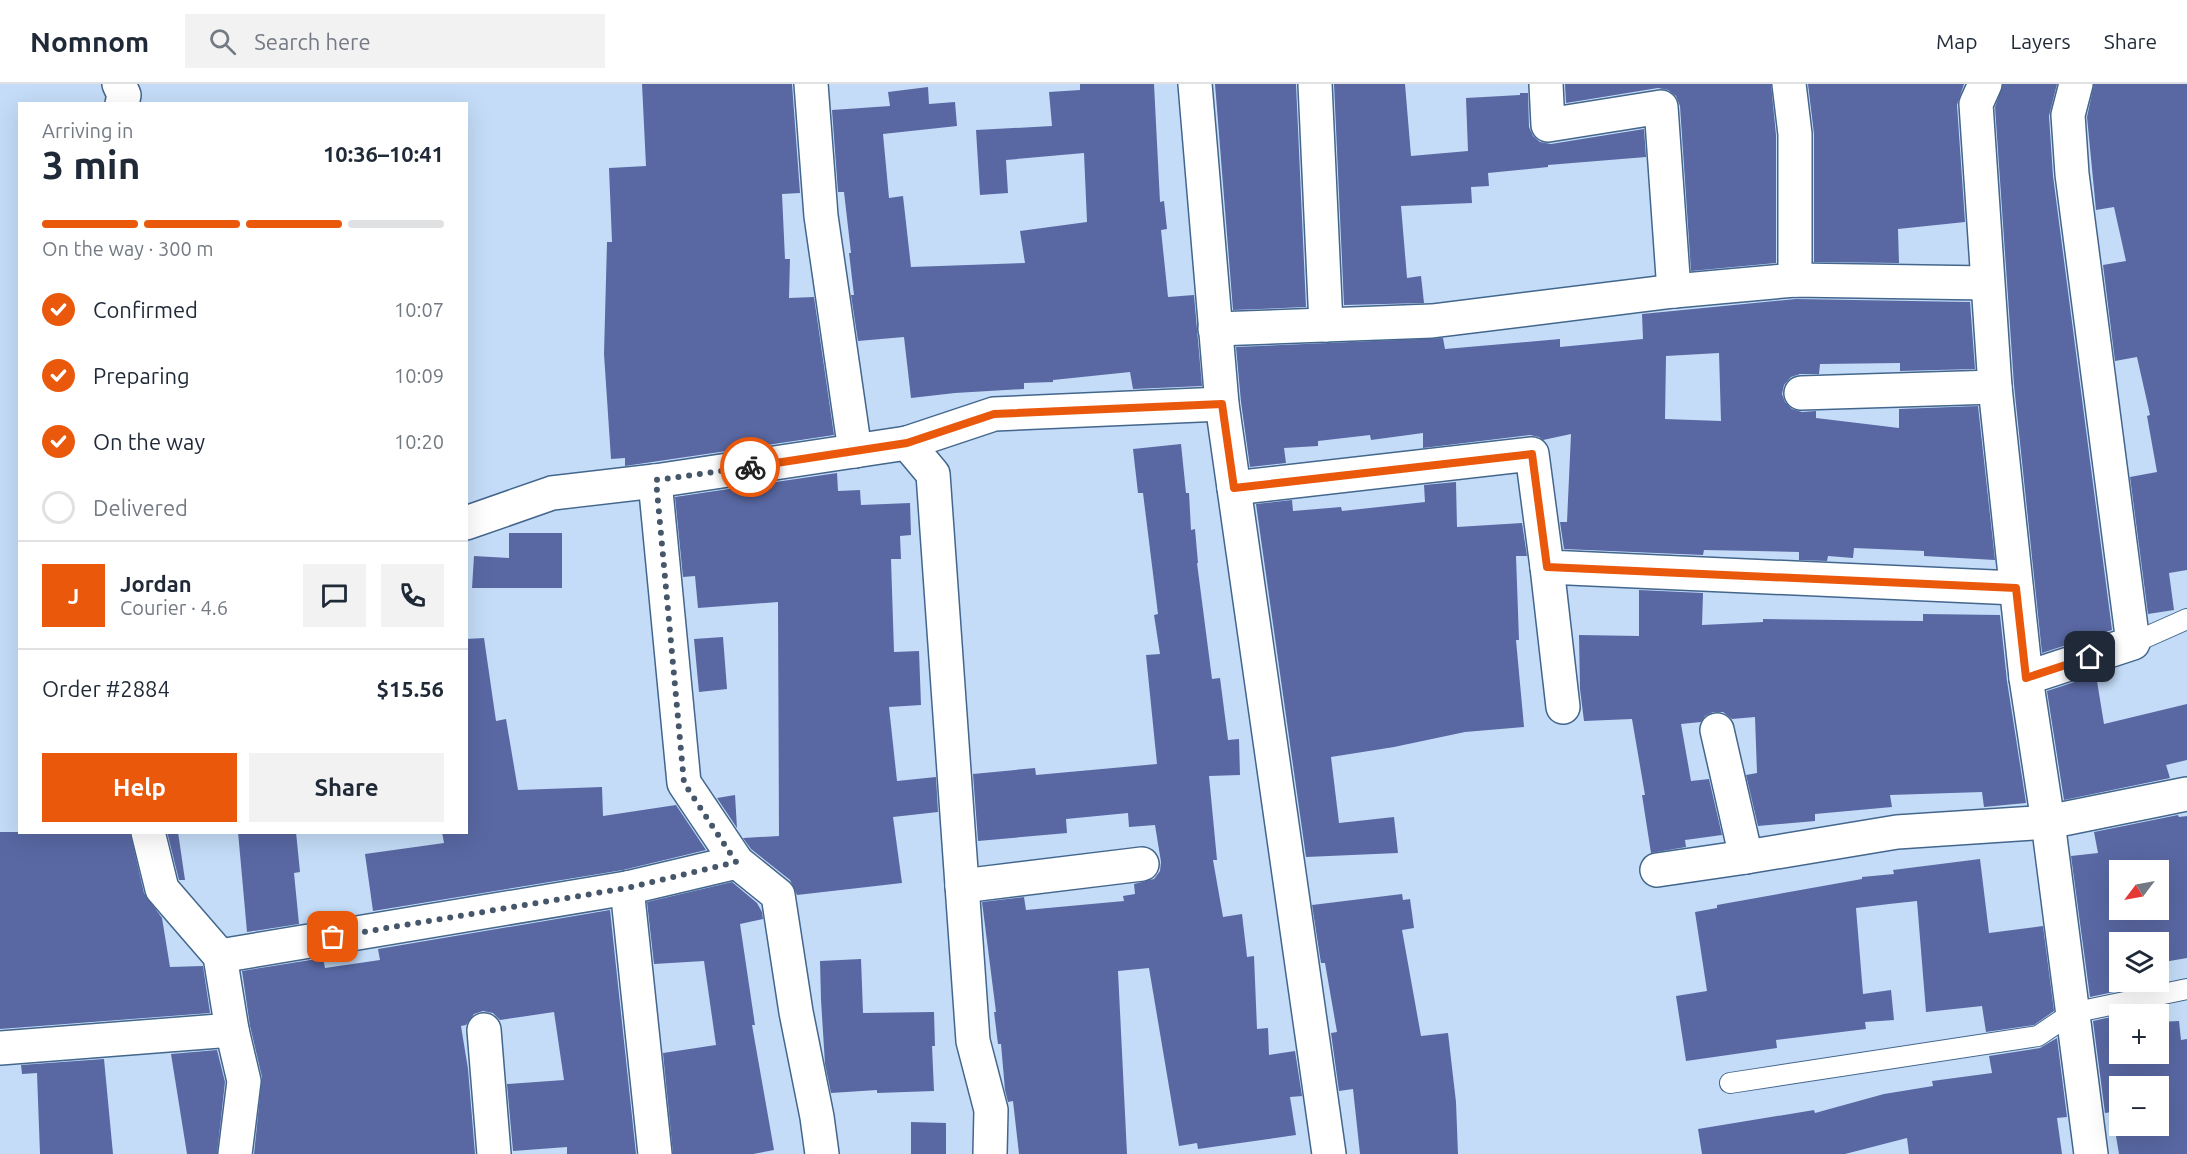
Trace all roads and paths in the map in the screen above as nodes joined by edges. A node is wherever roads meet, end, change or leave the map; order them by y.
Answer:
1 (119, 84) edge
2 (811, 84) edge
3 (1195, 84) edge
4 (1315, 84) edge
5 (1546, 84) edge
6 (1789, 84) edge
7 (1985, 84) edge
8 (2076, 84) edge
9 (122, 102) edge
10 (1795, 280) junction
11 (1987, 283) junction
12 (1674, 291) junction
13 (1326, 325) junction
14 (1215, 329) junction
15 (1995, 387) junction
16 (1801, 393) dead end
17 (1222, 404) junction
18 (907, 443) junction
19 (855, 451) junction
20 (656, 480) junction
21 (1234, 488) junction
22 (468, 523) edge
23 (1547, 567) junction
24 (2016, 588) junction
25 (2187, 619) edge
26 (2133, 643) junction
27 (2026, 678) junction
28 (1563, 707) dead end
29 (1717, 730) dead end
30 (2187, 794) edge
31 (2048, 822) junction
32 (148, 834) edge
33 (1746, 857) junction
34 (736, 862) junction
35 (1142, 864) dead end
36 (1657, 870) dead end
37 (962, 886) junction
38 (627, 888) junction
39 (220, 956) junction
40 (2187, 989) edge
41 (2072, 1013) junction
42 (232, 1030) junction
43 (484, 1030) dead end
44 (0, 1048) edge
45 (1730, 1083) dead end
46 (235, 1154) edge
47 (494, 1154) edge
48 (655, 1154) edge
49 (822, 1154) edge
50 (990, 1154) edge
51 (1329, 1154) edge
52 (2091, 1154) edge

1 - 9 street
2 - 19 street
3 - 14 street
4 - 13 street
5 - 12 street
6 - 10 street
7 - 11 street
8 - 26 street
10 - 11 street
10 - 12 street
11 - 15 street
12 - 13 street
13 - 14 street
14 - 17 street
15 - 16 street
15 - 24 street
17 - 18 street
17 - 21 street
18 - 19 street
18 - 37 street
19 - 20 street
20 - 22 street
20 - 34 street
21 - 23 street
21 - 51 street
23 - 24 street
23 - 28 street
24 - 27 street
25 - 26 lane
26 - 27 street
27 - 31 street
29 - 33 street
30 - 31 street
31 - 33 street
31 - 41 street
32 - 39 street
33 - 36 street
34 - 38 street
34 - 49 street
35 - 37 street
37 - 50 street
38 - 39 street
38 - 48 street
39 - 42 street
40 - 41 lane
41 - 45 lane
41 - 52 street
42 - 44 street
42 - 46 street
43 - 47 street

